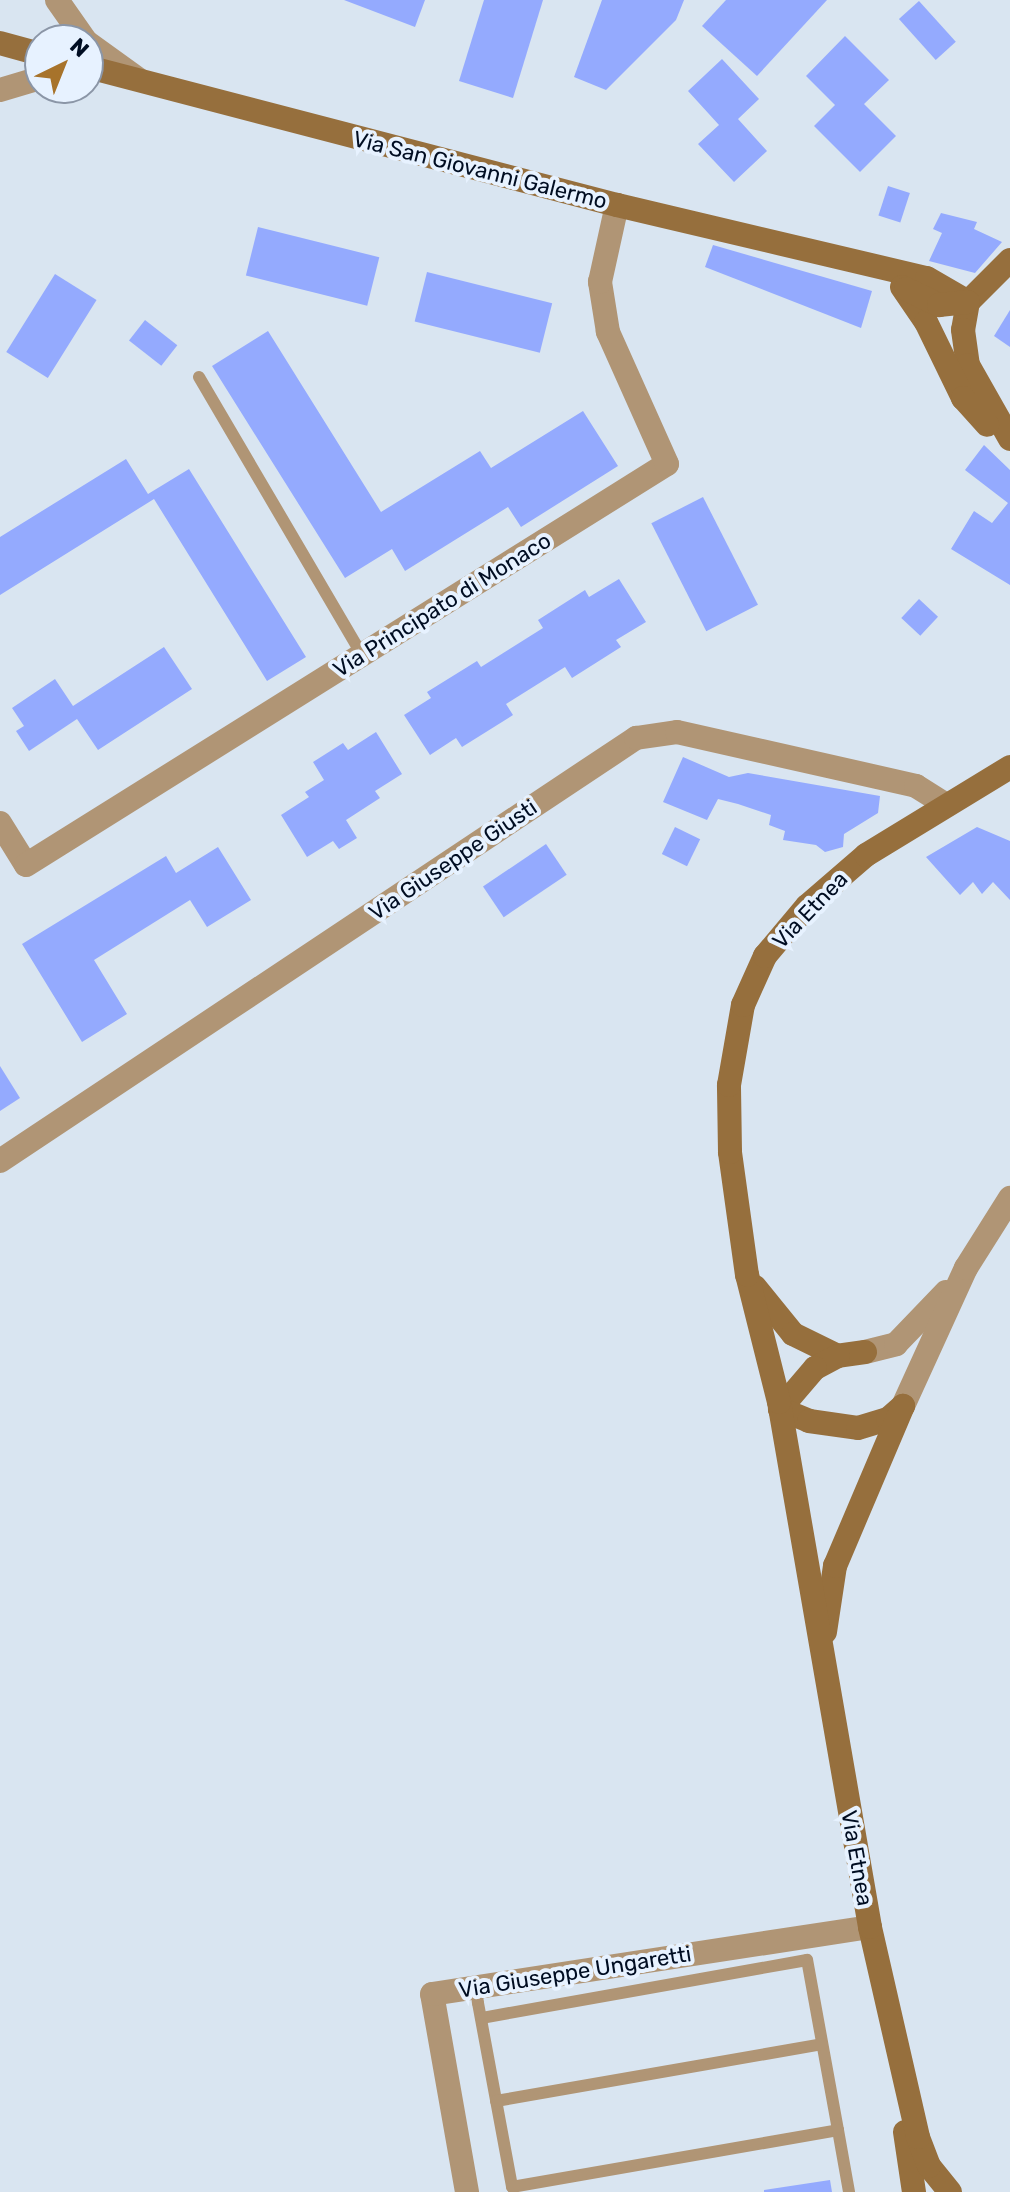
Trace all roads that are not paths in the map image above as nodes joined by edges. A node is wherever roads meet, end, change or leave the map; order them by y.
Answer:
1 (57, 0) edge
2 (74, 24) edge
3 (0, 43) edge
4 (24, 50) edge
5 (104, 55) edge
6 (104, 73) edge
7 (24, 83) edge
8 (143, 83) junction
9 (0, 90) edge
10 (617, 205) junction
11 (1010, 260) edge
12 (874, 268) junction
13 (902, 287) junction
14 (968, 302) junction
15 (199, 377) dead end
16 (1010, 439) edge
17 (1010, 445) edge
18 (362, 655) junction
19 (1010, 767) edge
20 (947, 805) junction
21 (0, 823) edge
22 (0, 1161) edge
23 (1010, 1198) edge
24 (966, 1268) junction
25 (747, 1275) junction
26 (865, 1352) joint
27 (838, 1356) junction
28 (903, 1406) junction
29 (780, 1409) junction
30 (821, 1659) junction
31 (870, 1927) junction
32 (476, 1987) junction
33 (481, 2018) junction
34 (822, 2044) junction
35 (896, 2058) junction
36 (496, 2101) junction
37 (838, 2130) junction
38 (467, 2192) edge
39 (849, 2192) edge
40 (914, 2192) edge
41 (950, 2192) edge

1 - 2 street
3 - 4 main road
5 - 8 street
6 - 8 main road, Via San Giovanni Galermo
7 - 9 street
8 - 10 main road, Via San Giovanni Galermo
10 - 12 main road, Via San Giovanni Galermo
10 - 18 street, Via Principato di Monaco
11 - 14 main road
12 - 13 main road
12 - 14 main road, Via San Giovanni Galermo
13 - 14 main road
13 - 17 main road
14 - 16 main road
15 - 18 lane
18 - 21 street, Via Principato di Monaco
19 - 20 main road, Via Etnea
20 - 22 street, Via Giuseppe Giusti
20 - 25 main road, Via Etnea
23 - 24 street
24 - 26 street
24 - 28 street
25 - 27 main road
25 - 29 main road, Via Etnea
26 - 27 main road
27 - 29 main road
28 - 29 main road
28 - 30 main road
29 - 30 main road, Via Etnea
30 - 31 main road, Via Etnea
31 - 32 street, Via Giuseppe Ungaretti
31 - 35 main road, Via Etnea
32 - 33 lane
32 - 38 street, Via Giuseppe Ungaretti
33 - 34 lane
33 - 36 lane
34 - 36 lane
34 - 37 lane
35 - 40 main road, Via Etnea
35 - 41 main road, Via Etnea
36 - 37 lane
37 - 39 lane

